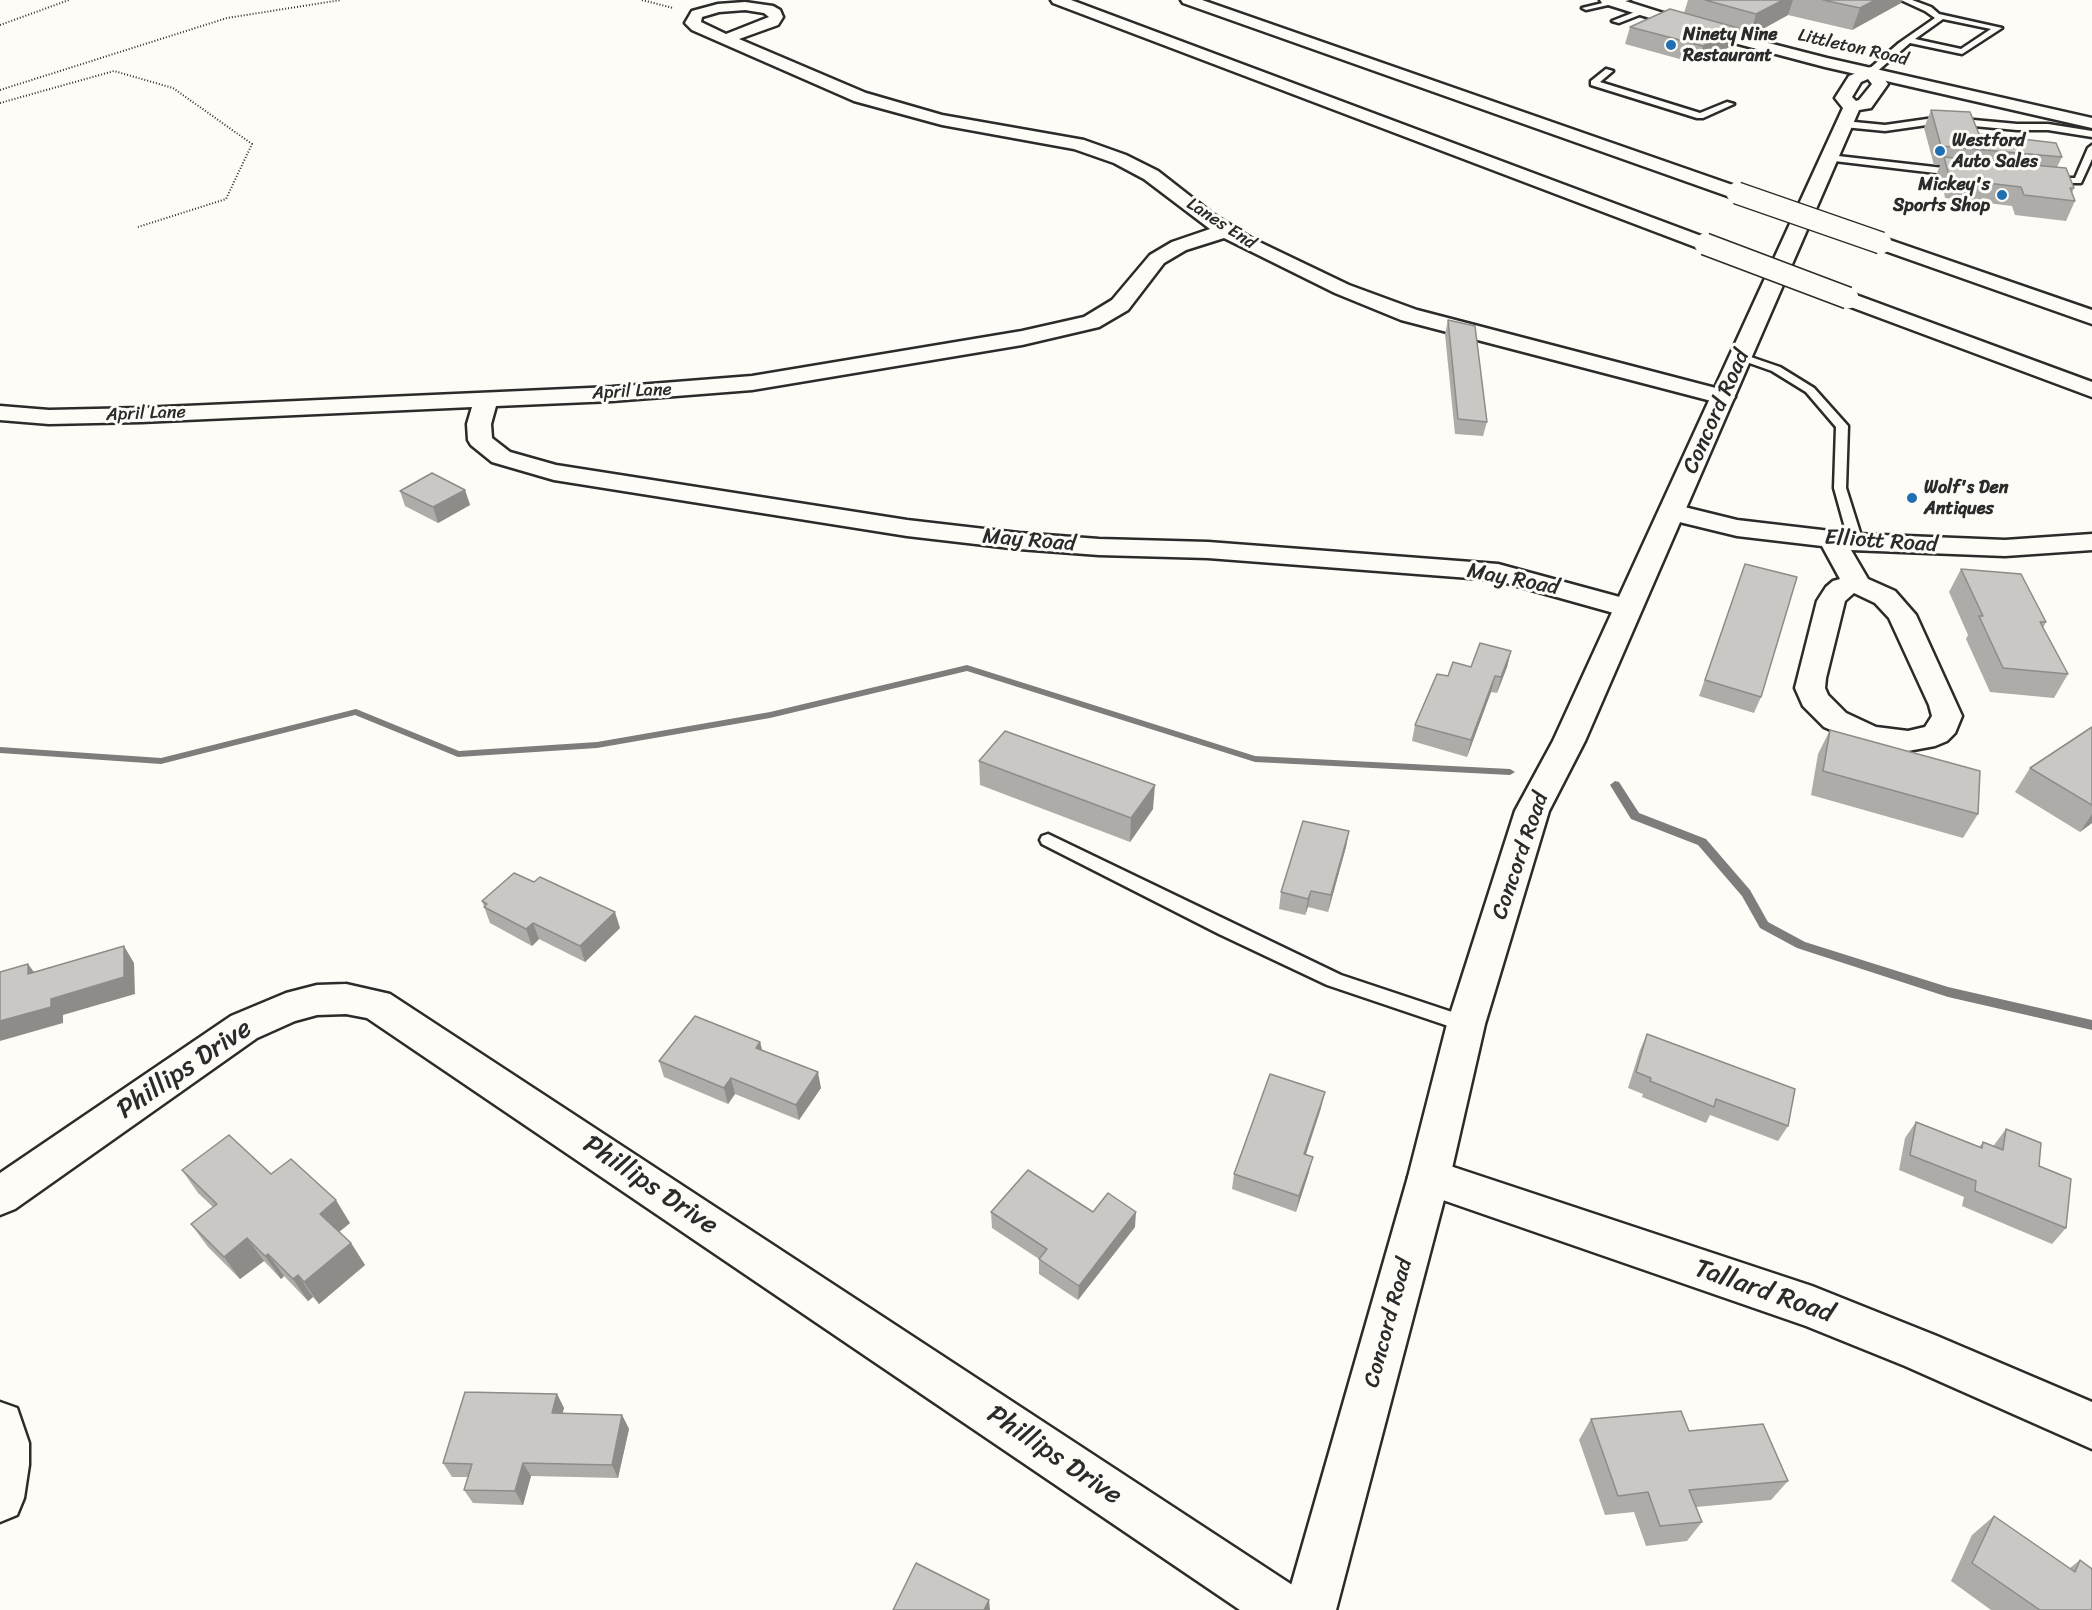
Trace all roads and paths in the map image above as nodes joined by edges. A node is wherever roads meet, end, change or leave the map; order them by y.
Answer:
1 (69, 0) edge
2 (341, 0) edge
3 (1058, 0) edge
4 (1188, 0) edge
5 (1905, 0) edge
6 (1615, 1) edge
7 (1586, 8) dead end
8 (1643, 12) junction
9 (1935, 15) junction
10 (1616, 21) dead end
11 (0, 25) edge
12 (726, 39) dead end
13 (1909, 40) junction
14 (1776, 49) junction
15 (1758, 59) dead end
16 (1609, 71) dead end
17 (1871, 72) junction
18 (0, 90) edge
19 (0, 103) edge
20 (1730, 104) dead end
21 (2092, 123) edge
22 (1844, 124) junction
23 (2092, 134) edge
24 (2092, 148) edge
25 (1829, 158) junction
26 (1974, 175) edge
27 (2040, 180) edge
28 (138, 227) dead end
29 (1225, 231) junction
30 (2092, 317) edge
31 (1742, 357) junction
32 (2092, 390) edge
33 (1723, 397) junction
34 (486, 400) junction
35 (0, 413) edge
36 (1672, 512) junction
37 (1844, 541) junction
38 (2092, 542) edge
39 (1857, 584) junction
40 (1628, 608) junction
41 (1048, 840) dead end
42 (1466, 1024) junction
43 (1429, 1177) junction
44 (0, 1196) edge
45 (0, 1425) edge
46 (2092, 1426) edge
47 (0, 1498) edge
48 (1285, 1610) edge
49 (1310, 1610) edge

1 - 11 path
2 - 18 path
3 - 32 main road, bridge
4 - 30 main road, bridge
5 - 9 lane
6 - 7 lane
6 - 8 main road, Littleton Road
8 - 10 lane
8 - 14 main road, Littleton Road
9 - 13 lane
9 - 13 lane
12 - 29 main road, Lanes End
13 - 17 lane
14 - 15 lane
14 - 17 main road, Littleton Road
16 - 20 lane
17 - 21 main road, Littleton Road
17 - 22 main road, Concord Road
19 - 28 path
22 - 23 lane
22 - 25 main road, Concord Road
24 - 27 lane
25 - 26 lane
25 - 31 main road, Concord Road
29 - 33 main road, Lanes End
29 - 34 main road, April Lane
31 - 33 main road, Concord Road
31 - 37 lane
33 - 36 main road, Concord Road
34 - 35 main road, April Lane
34 - 40 main road, May Road
36 - 37 main road, Elliott Road
36 - 40 main road, Concord Road
37 - 38 main road, Elliott Road
37 - 39 main road
39 - 39 main road
40 - 42 main road, Concord Road
41 - 42 lane
42 - 43 main road, Concord Road
43 - 46 main road, Tallard Road
43 - 49 main road, Concord Road
44 - 48 main road, Phillips Drive
45 - 47 main road

